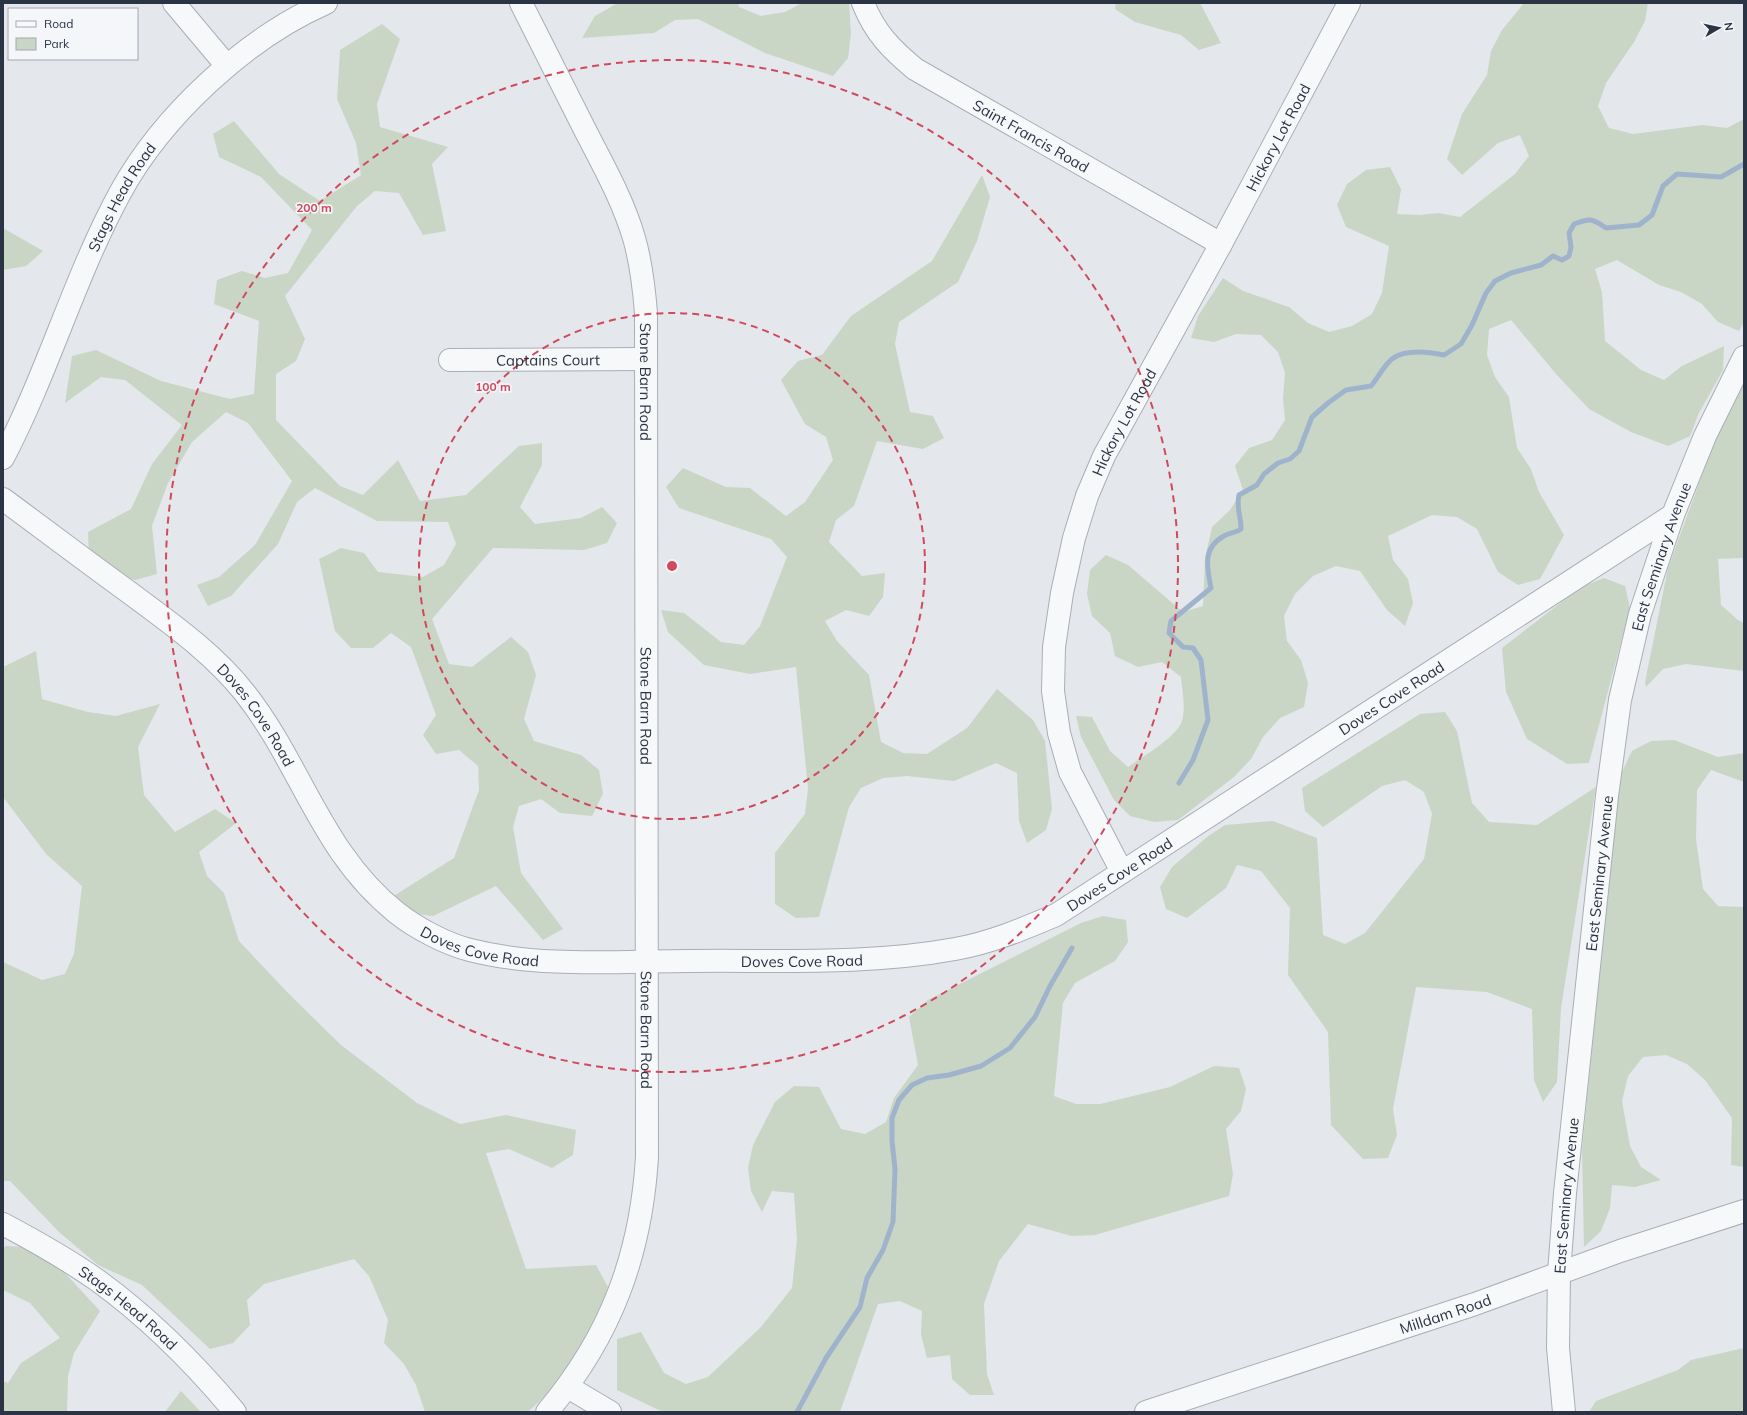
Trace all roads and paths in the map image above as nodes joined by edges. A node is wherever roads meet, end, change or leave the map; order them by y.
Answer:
1 (174, 3) edge
2 (326, 3) edge
3 (521, 3) edge
4 (863, 3) edge
5 (1349, 3) edge
6 (228, 66) junction
7 (1221, 244) junction
8 (1744, 357) edge
9 (646, 359) junction
10 (450, 360) dead end
11 (3, 458) edge
12 (3, 499) edge
13 (1672, 514) junction
14 (1122, 872) junction
15 (646, 961) junction
16 (1744, 1211) edge
17 (3, 1224) edge
18 (1559, 1272) junction
19 (568, 1387) junction
20 (236, 1412) edge
21 (547, 1412) edge
22 (610, 1412) edge
23 (1146, 1412) edge
24 (1564, 1412) edge

1 - 6 street
2 - 6 street, Stags Head Road
3 - 9 street, Stone Barn Road
4 - 7 street, Saint Francis Road
5 - 7 street, Hickory Lot Road
6 - 11 street, Stags Head Road
7 - 14 street, Hickory Lot Road
8 - 13 street, East Seminary Avenue
9 - 10 street, Captains Court
9 - 15 street, Stone Barn Road
12 - 15 street, Doves Cove Road
13 - 14 street, Doves Cove Road
13 - 18 street, East Seminary Avenue
14 - 15 street, Doves Cove Road
15 - 19 street, Stone Barn Road
16 - 18 street, Milldam Road
17 - 20 street, Stags Head Road
18 - 23 street, Milldam Road
18 - 24 street, East Seminary Avenue
19 - 21 street, Stone Barn Road
19 - 22 street

